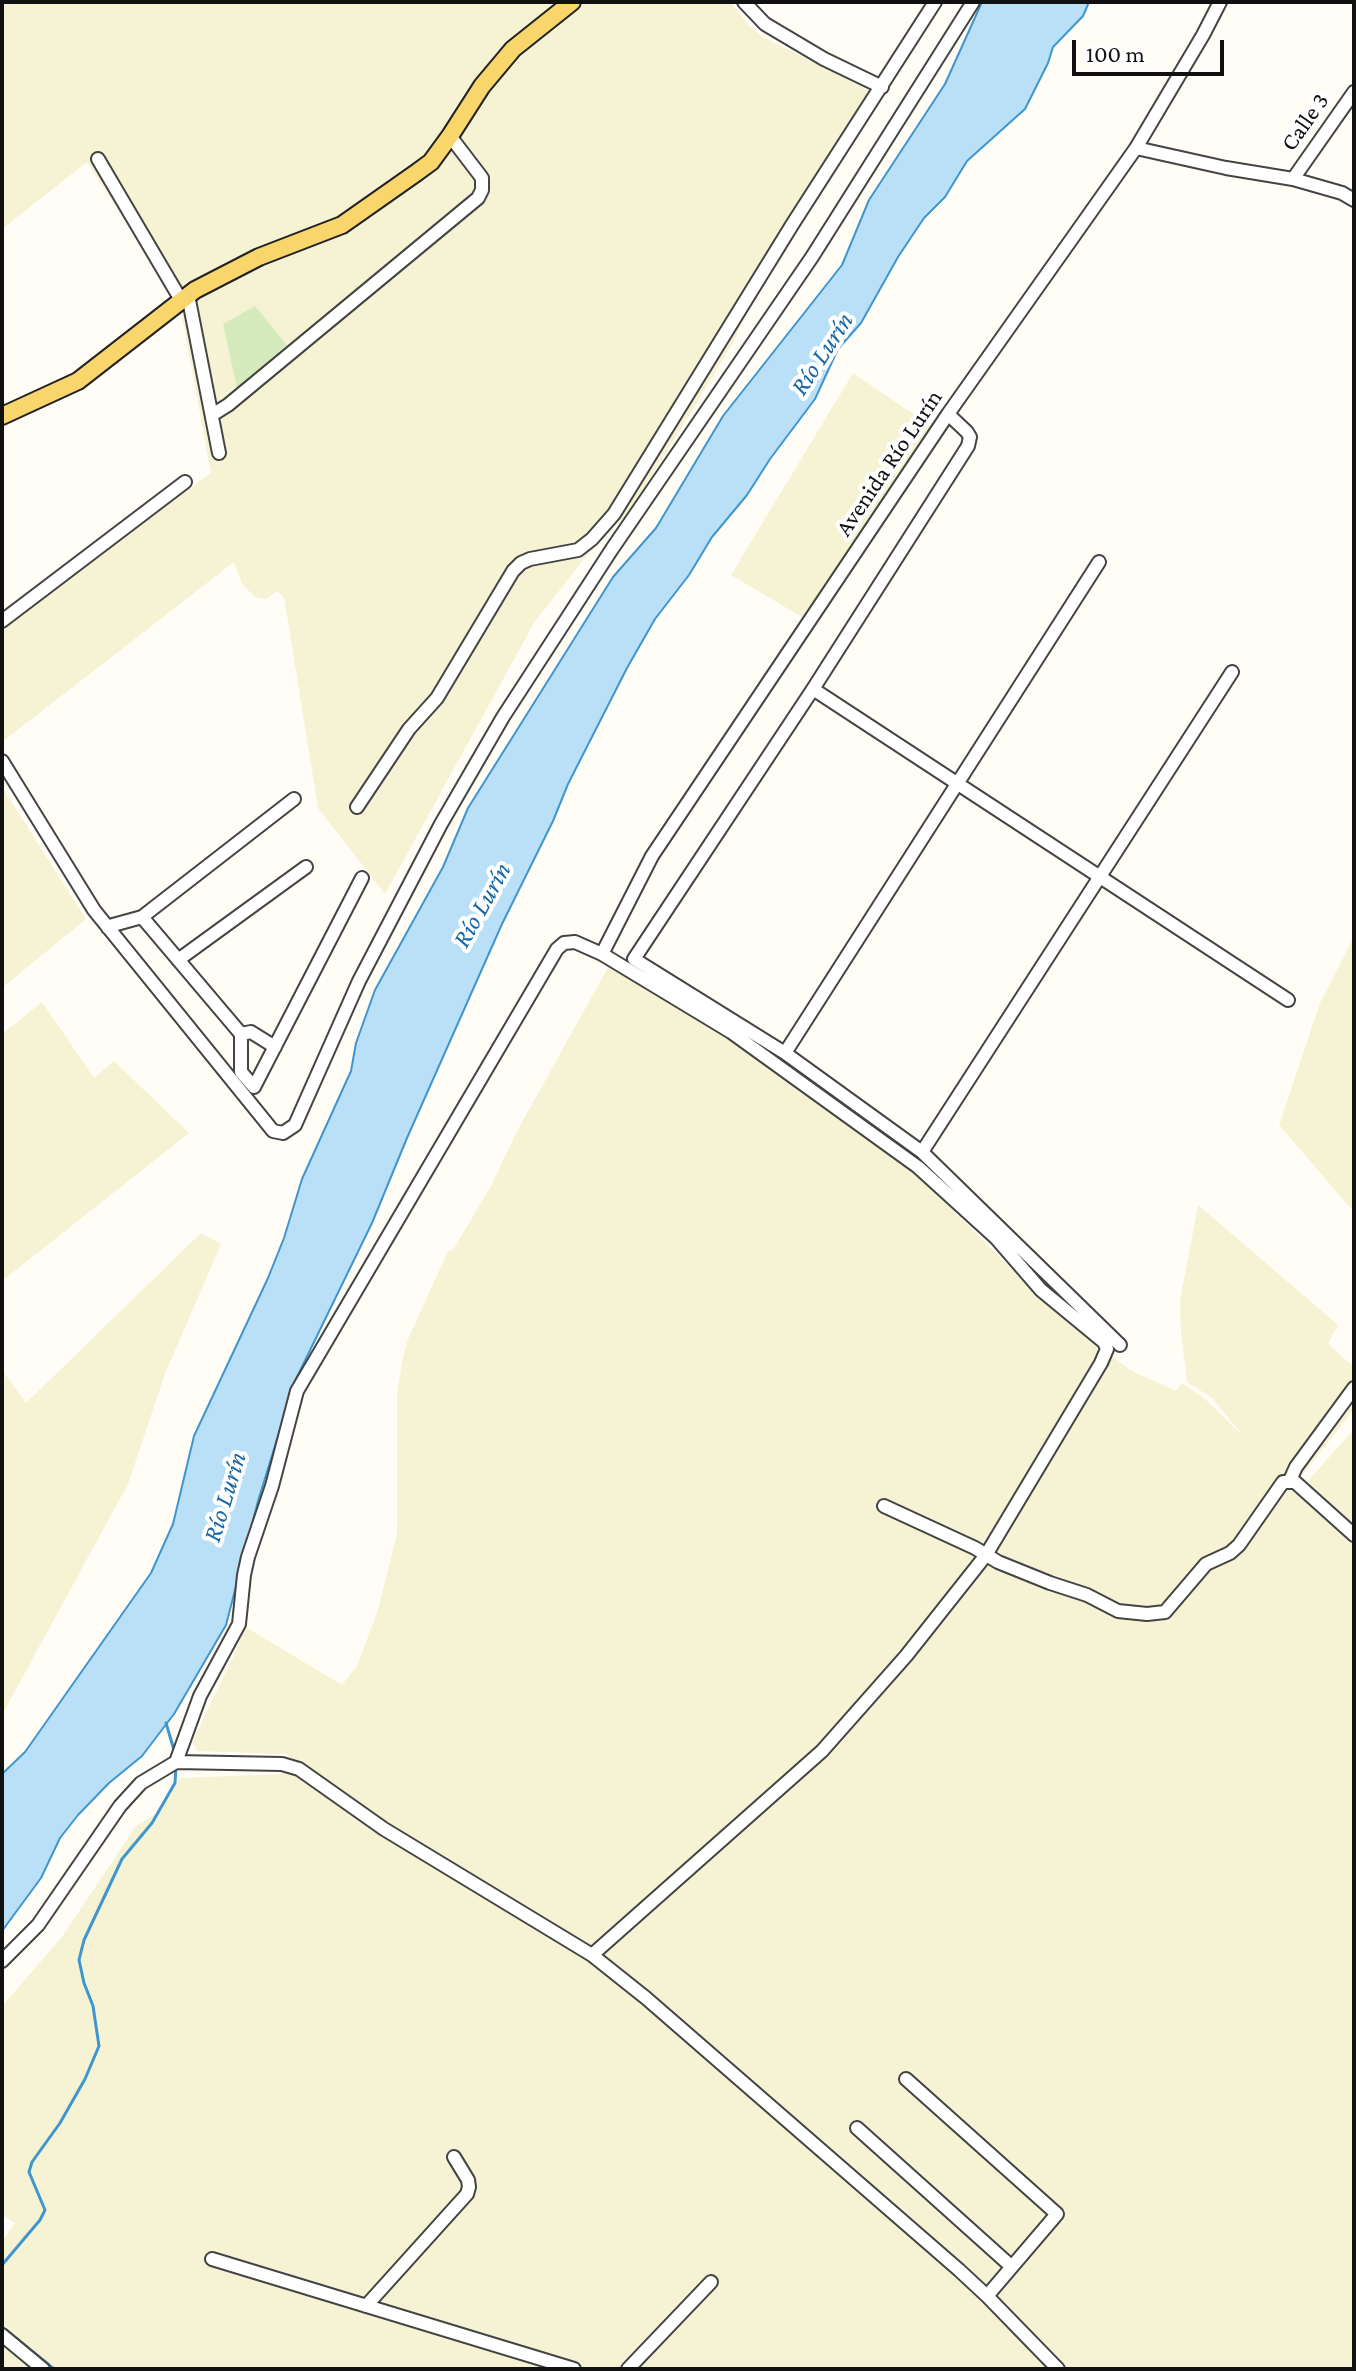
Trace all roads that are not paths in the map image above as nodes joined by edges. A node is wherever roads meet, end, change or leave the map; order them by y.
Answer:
1 (572, 2) edge
2 (744, 2) edge
3 (935, 2) edge
4 (973, 2) edge
5 (1220, 2) edge
6 (882, 87) junction
7 (1354, 92) edge
8 (450, 136) junction
9 (1136, 148) junction
10 (98, 159) dead end
11 (1293, 179) junction
12 (1354, 200) edge
13 (185, 298) junction
14 (948, 414) junction
15 (212, 415) junction
16 (2, 416) edge
17 (219, 453) dead end
18 (185, 482) dead end
19 (1099, 562) dead end
20 (2, 621) edge
21 (1232, 672) dead end
22 (813, 689) junction
23 (2, 761) edge
24 (957, 783) junction
25 (294, 799) dead end
26 (357, 807) dead end
27 (306, 867) dead end
28 (1099, 876) junction
29 (362, 878) dead end
30 (142, 917) junction
31 (108, 928) junction
32 (602, 954) junction
33 (178, 960) junction
34 (1288, 1000) dead end
35 (241, 1034) junction
36 (275, 1047) junction
37 (785, 1053) junction
38 (922, 1152) junction
39 (1120, 1345) dead end
40 (1354, 1388) edge
41 (1290, 1480) junction
42 (884, 1506) dead end
43 (1354, 1535) edge
44 (986, 1555) junction
45 (176, 1762) junction
46 (592, 1955) junction
47 (2, 1961) edge
48 (906, 2079) dead end
49 (857, 2128) dead end
50 (454, 2157) dead end
51 (212, 2259) dead end
52 (1012, 2267) junction
53 (711, 2282) dead end
54 (987, 2296) junction
55 (366, 2306) junction
56 (2, 2335) edge
57 (43, 2369) edge
58 (574, 2369) edge
59 (628, 2369) edge
60 (1058, 2369) edge

1 - 8 main road
2 - 6 street
3 - 6 street
4 - 31 street
5 - 9 street, Avenida Río Lurín
6 - 26 street
7 - 11 street, Calle 3
8 - 13 main road
8 - 15 street
9 - 11 street
9 - 14 street, Avenida Río Lurín
10 - 13 street
11 - 12 street
13 - 15 street
13 - 16 main road
14 - 22 street
14 - 32 street, Avenida Río Lurín
15 - 17 street
18 - 20 street
19 - 24 street
21 - 28 street
22 - 24 street
22 - 37 street
23 - 31 street
24 - 28 street
24 - 37 street
25 - 30 street
27 - 33 street
28 - 34 street
28 - 38 street
29 - 36 street
30 - 31 street
30 - 33 street
32 - 44 street
32 - 45 street
33 - 35 street
35 - 36 street
35 - 36 street
37 - 38 street
38 - 39 street
40 - 41 street
41 - 43 street
41 - 44 street
42 - 44 street
44 - 46 street
45 - 46 street
45 - 47 street
46 - 54 street
48 - 52 street
49 - 52 street
50 - 55 street
51 - 55 street
52 - 54 street
53 - 59 street
54 - 60 street
55 - 58 street
56 - 57 street

